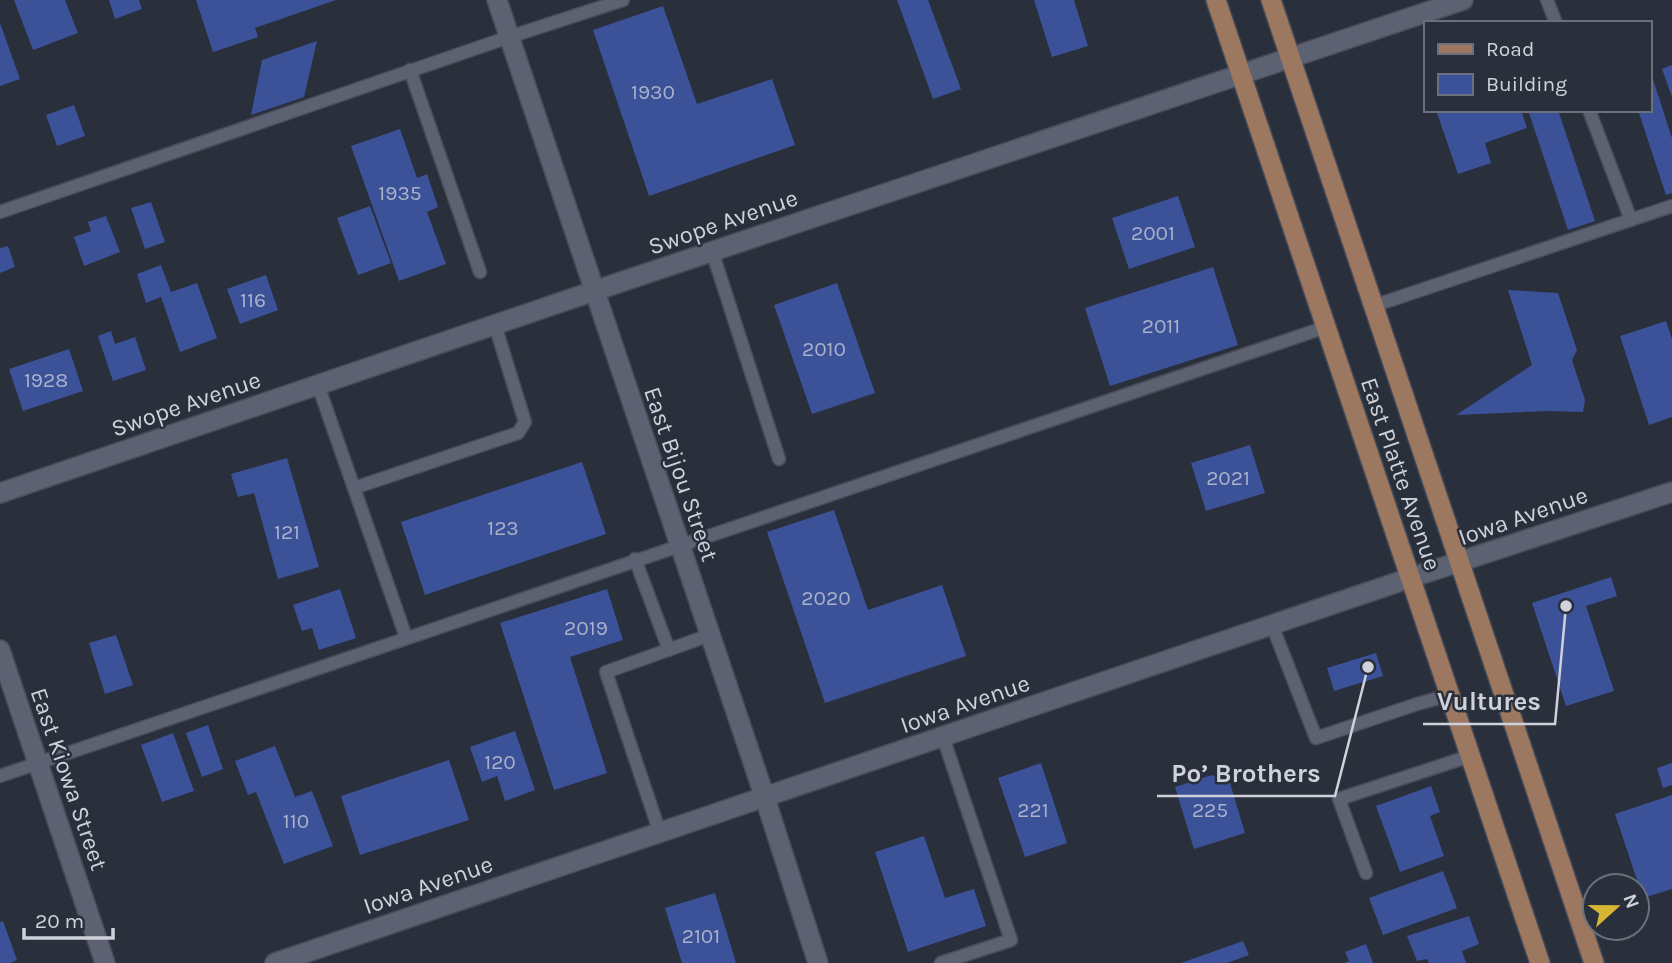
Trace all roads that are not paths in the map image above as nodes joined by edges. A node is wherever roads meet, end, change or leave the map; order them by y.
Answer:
1 (497, 0) edge
2 (623, 0) edge
3 (1216, 0) edge
4 (1271, 0) edge
5 (1463, 0) edge
6 (1547, 0) edge
7 (1555, 21) edge
8 (509, 37) junction
9 (1291, 58) junction
10 (410, 70) junction
11 (1241, 74) junction
12 (1590, 112) edge
13 (1672, 206) edge
14 (0, 212) edge
15 (1631, 220) junction
16 (712, 251) junction
17 (480, 272) dead end
18 (594, 291) junction
19 (1373, 306) junction
20 (495, 325) junction
21 (1325, 327) junction
22 (318, 385) junction
23 (779, 459) dead end
24 (354, 488) junction
25 (1672, 492) edge
26 (0, 493) edge
27 (679, 544) junction
28 (635, 559) junction
29 (1460, 563) junction
30 (1410, 578) junction
31 (1272, 625) junction
32 (710, 635) junction
33 (407, 637) junction
34 (0, 650) edge
35 (669, 650) junction
36 (1450, 695) junction
37 (943, 737) junction
38 (1470, 756) junction
39 (38, 763) junction
40 (0, 776) edge
41 (765, 798) junction
42 (660, 833) junction
43 (1366, 873) dead end
44 (1537, 962) edge
45 (105, 963) edge
46 (275, 963) edge
47 (818, 963) edge
48 (942, 963) edge
49 (1594, 963) edge

1 - 8 street, East Bijou Street
2 - 8 lane
3 - 11 main road, East Platte Avenue
4 - 9 main road, East Platte Avenue
5 - 9 street, Swope Avenue
6 - 7 lane
8 - 10 lane
8 - 18 street, East Bijou Street
9 - 11 street, Swope Avenue
9 - 19 main road, East Platte Avenue
10 - 14 lane
10 - 17 lane
11 - 16 street, Swope Avenue
11 - 21 main road, East Platte Avenue
12 - 15 lane
13 - 15 lane
15 - 19 lane
16 - 18 street, Swope Avenue
16 - 23 lane
18 - 20 street, Swope Avenue
18 - 27 street, East Bijou Street
19 - 29 main road, East Platte Avenue
20 - 22 street, Swope Avenue
20 - 24 lane
21 - 27 lane
21 - 30 main road, East Platte Avenue
22 - 24 lane
22 - 26 street, Swope Avenue
24 - 33 lane
25 - 29 street, Iowa Avenue
27 - 28 lane
27 - 32 street, East Bijou Street
28 - 33 lane
28 - 35 lane
29 - 30 street, Iowa Avenue
29 - 49 main road, East Platte Avenue
30 - 31 street, Iowa Avenue
30 - 36 main road, East Platte Avenue
31 - 36 lane
31 - 37 street, Iowa Avenue
32 - 35 lane
32 - 41 street, East Bijou Street
33 - 39 lane
34 - 39 street, East Kiowa Street
35 - 42 lane
36 - 38 main road, East Platte Avenue
37 - 41 street, Iowa Avenue
37 - 48 lane
38 - 43 lane
38 - 44 main road, East Platte Avenue
39 - 40 lane
39 - 45 street, East Kiowa Street
41 - 42 street, Iowa Avenue
41 - 47 street, East Bijou Street
42 - 46 street, Iowa Avenue

